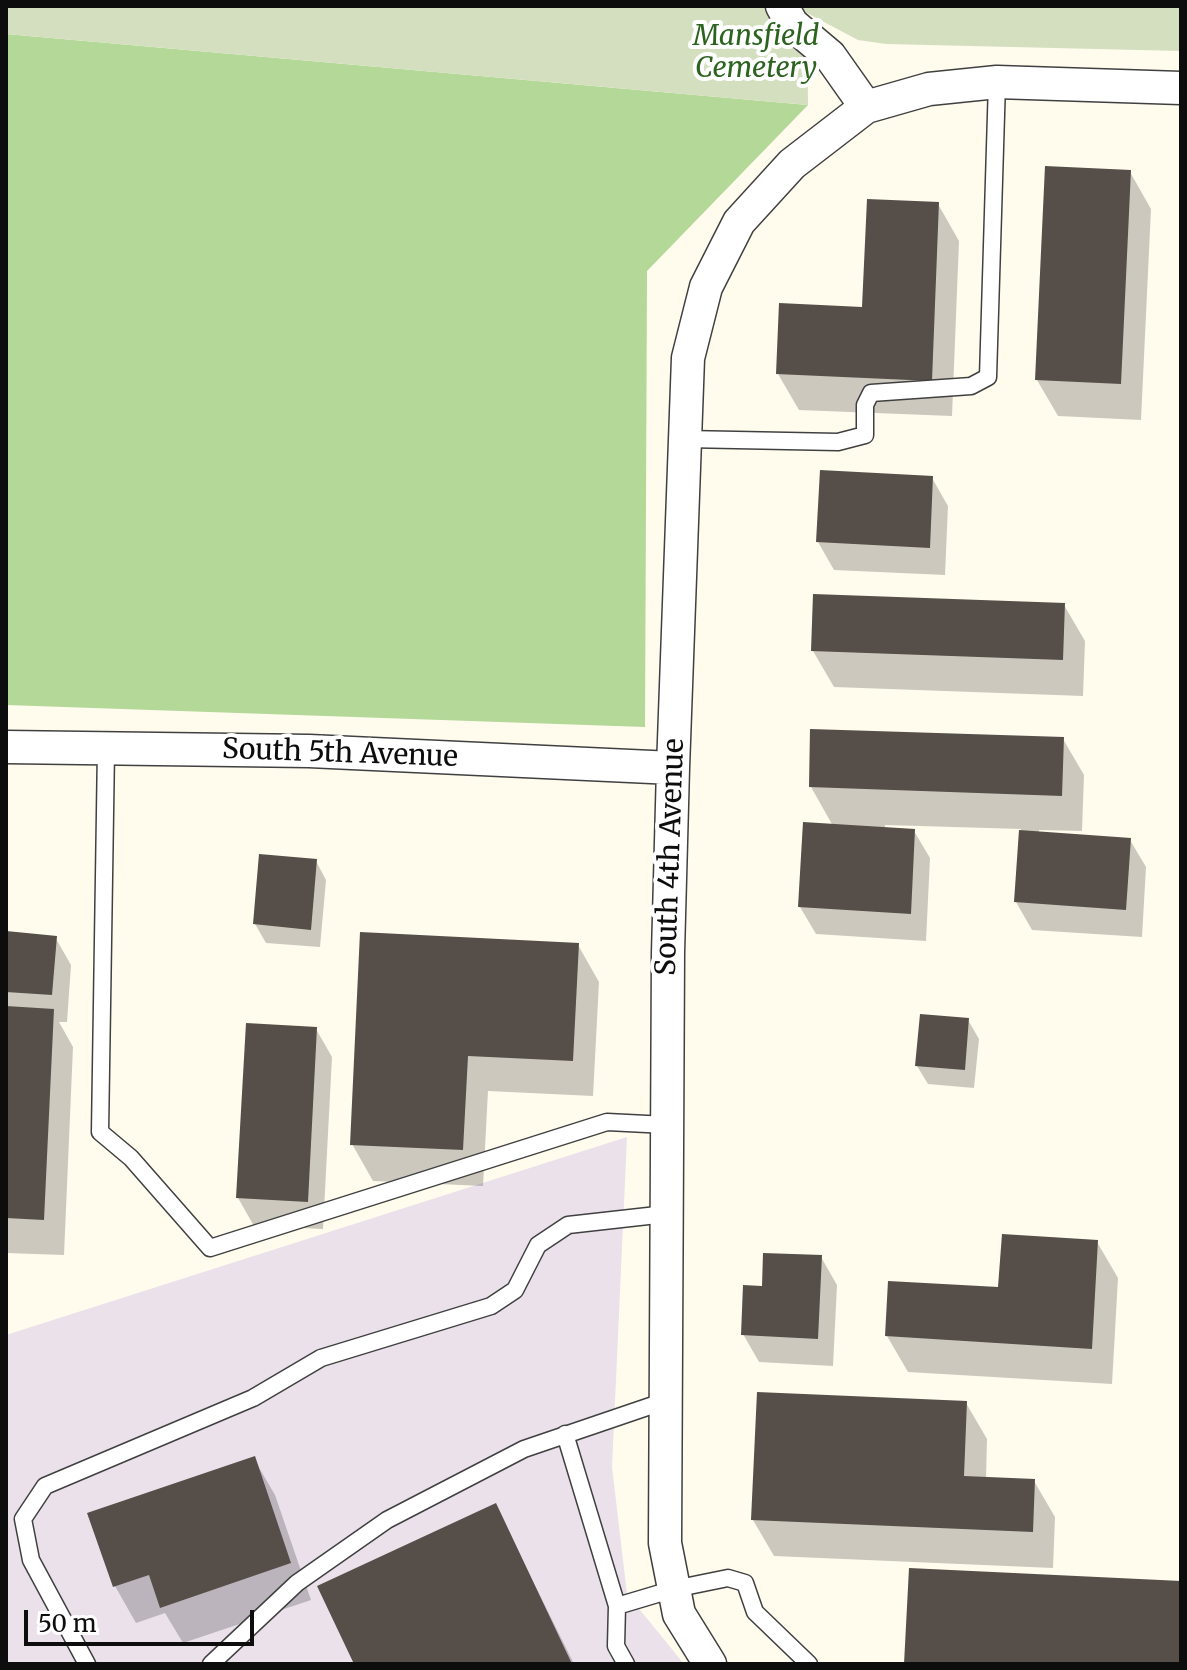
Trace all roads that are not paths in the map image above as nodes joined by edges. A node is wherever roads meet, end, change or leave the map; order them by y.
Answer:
1 (782, 6) edge
2 (997, 82) junction
3 (1181, 88) edge
4 (866, 107) junction
5 (685, 439) junction
6 (6, 747) edge
7 (106, 749) junction
8 (673, 768) junction
9 (667, 1125) junction
10 (666, 1214) junction
11 (665, 1401) junction
12 (565, 1434) junction
13 (674, 1589) junction
14 (617, 1606) junction
15 (87, 1664) edge
16 (211, 1664) edge
17 (626, 1664) edge
18 (710, 1664) edge
19 (809, 1664) edge

1 - 4 street
2 - 3 street
2 - 4 street
2 - 5 lane
4 - 5 street, South 4th Avenue
5 - 8 street, South 4th Avenue
6 - 7 street, South 5th Avenue
7 - 8 street, South 5th Avenue
7 - 9 lane
8 - 9 street, South 4th Avenue
9 - 10 street, South 4th Avenue
10 - 11 street, South 4th Avenue
10 - 15 lane
11 - 12 lane
11 - 13 street, South 4th Avenue
12 - 14 lane
12 - 16 lane
13 - 14 lane
13 - 18 street, South 4th Avenue
13 - 19 lane
14 - 17 lane

